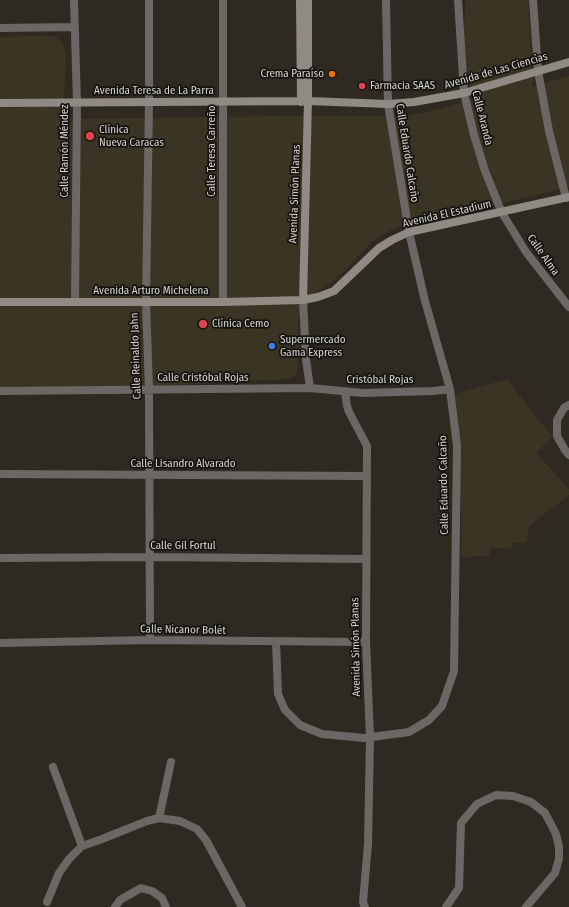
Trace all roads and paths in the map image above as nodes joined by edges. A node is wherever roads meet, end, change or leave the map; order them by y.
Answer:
1 (74, 0) edge
2 (149, 0) edge
3 (223, 0) edge
4 (300, 0) edge
5 (308, 0) edge
6 (386, 0) edge
7 (458, 0) edge
8 (533, 0) edge
9 (0, 28) edge
10 (74, 28) junction
11 (569, 62) edge
12 (538, 71) junction
13 (464, 93) junction
14 (149, 102) junction
15 (223, 102) junction
16 (304, 102) junction
17 (0, 103) edge
18 (77, 103) junction
19 (388, 104) junction
20 (568, 198) edge
21 (502, 212) junction
22 (409, 232) junction
23 (303, 300) junction
24 (0, 302) edge
25 (75, 302) junction
26 (146, 302) junction
27 (223, 302) junction
28 (569, 307) edge
29 (310, 388) junction
30 (149, 389) junction
31 (450, 389) junction
32 (0, 391) edge
33 (345, 392) junction
34 (569, 405) edge
35 (569, 455) edge
36 (0, 474) edge
37 (149, 474) junction
38 (366, 476) junction
39 (151, 557) junction
40 (0, 558) edge
41 (366, 559) junction
42 (150, 640) junction
43 (276, 642) junction
44 (366, 642) junction
45 (0, 643) edge
46 (370, 737) junction
47 (172, 762) dead end
48 (53, 767) dead end
49 (159, 818) junction
50 (82, 846) junction
51 (47, 902) dead end
52 (241, 904) edge
53 (115, 907) edge
54 (166, 907) edge
55 (248, 907) edge
56 (365, 907) edge
57 (446, 907) edge
58 (526, 907) edge

1 - 10 street, Calle Ramón Méndez
2 - 14 street, Calle Reinaldo Jahn
3 - 15 street, Calle Teresa Carreño
4 - 16 street, Avenida Simón Planas
5 - 16 street, Avenida Simón Planas
6 - 19 street, Calle Eduardo Calcaño
7 - 13 street, Calle Aranda
8 - 12 street
9 - 10 street
10 - 18 street, Calle Ramón Méndez
11 - 12 street, Avenida de Las Ciencias
12 - 13 street, Avenida de Las Ciencias
12 - 20 street
13 - 19 street, Avenida de Las Ciencias
13 - 21 street, Calle Aranda
14 - 15 street, Avenida Teresa de La Parra
14 - 18 street, Avenida Teresa de La Parra
14 - 26 street, Calle Reinaldo Jahn
15 - 16 street, Avenida Teresa de La Parra
15 - 27 street, Calle Teresa Carreño
16 - 19 street, Avenida de Las Ciencias
16 - 23 street, Avenida Simón Planas
17 - 18 street, Avenida Teresa de La Parra
18 - 25 street, Calle Ramón Méndez
19 - 22 street, Calle Eduardo Calcaño
20 - 21 street, Avenida El Estadium
21 - 22 street, Avenida El Estadium
21 - 28 street, Calle Alma
22 - 23 street, Avenida El Estadium
22 - 31 street, Calle Eduardo Calcaño
23 - 27 street, Avenida Arturo Michelena
23 - 29 street, Avenida Simón Planas
24 - 25 street, Avenida Arturo Michelena
25 - 26 street, Avenida Arturo Michelena
26 - 27 street, Avenida Arturo Michelena
26 - 30 street, Calle Reinaldo Jahn
29 - 30 street, Calle Cristóbal Rojas
29 - 33 street, Cristóbal Rojas
30 - 32 street, Calle Cristóbal Rojas
30 - 37 street, Calle Reinaldo Jahn
31 - 33 street, Cristóbal Rojas
31 - 46 street, Calle Eduardo Calcaño
33 - 38 street, Avenida Simón Planas
34 - 35 street
36 - 37 street, Calle Lisandro Alvarado
37 - 38 street, Calle Lisandro Alvarado
37 - 39 street, Calle Reinaldo Jahn
38 - 41 street, Avenida Simón Planas
39 - 40 street, Calle Gil Fortul
39 - 41 street, Calle Gil Fortul
39 - 42 street, Calle Reinaldo Jahn
41 - 44 street, Avenida Simón Planas
42 - 43 street, Calle Nicanor Bolét
42 - 45 street, Calle Nicanor Bolét
43 - 44 street, Calle Nicanor Bolét
43 - 46 street, Calle Eduardo Calcaño
44 - 46 street, Avenida Simón Planas
46 - 56 street, Avenida Simón Planas
47 - 49 street
48 - 50 street
49 - 50 street
49 - 52 street
50 - 51 street
52 - 55 street
53 - 54 street
57 - 58 street

